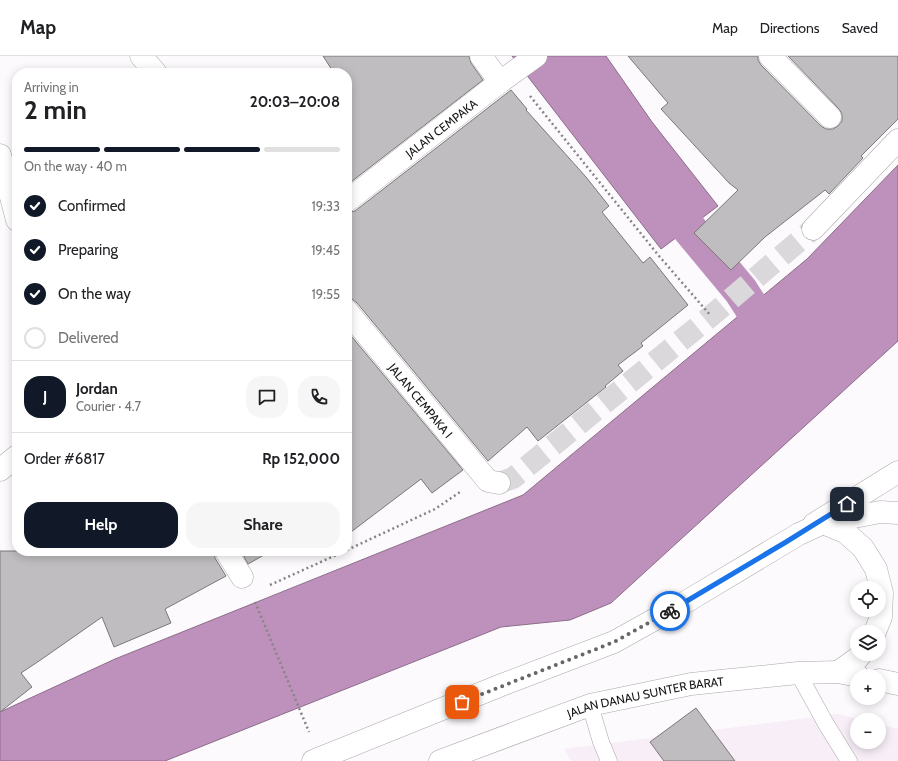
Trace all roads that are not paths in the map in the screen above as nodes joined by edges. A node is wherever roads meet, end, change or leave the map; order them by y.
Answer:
1 (141, 56) edge
2 (481, 56) edge
3 (536, 56) edge
4 (770, 56) edge
5 (152, 68) edge
6 (510, 75) junction
7 (830, 117) dead end
8 (898, 140) edge
9 (0, 155) edge
10 (352, 197) edge
11 (12, 201) edge
12 (813, 229) tunnel mouth
13 (352, 317) edge
14 (12, 460) edge
15 (0, 470) edge
16 (898, 472) edge
17 (491, 480) road end
18 (898, 513) edge
19 (823, 523) junction
20 (799, 534) junction
21 (229, 556) edge
22 (242, 577) dead end
23 (878, 625) edge
24 (856, 661) edge
25 (798, 672) junction
26 (848, 674) edge
27 (886, 681) edge
28 (898, 684) edge
29 (590, 705) junction
30 (313, 761) edge
31 (440, 761) edge
32 (609, 761) edge
33 (849, 761) edge

1 - 5 main road
2 - 6 main road
3 - 6 main road, JALAN CEMPAKA
4 - 7 main road
6 - 10 main road, JALAN CEMPAKA
8 - 12 main road
9 - 11 main road
13 - 17 main road, JALAN CEMPAKA I
14 - 15 main road
16 - 20 main road
18 - 19 main road
19 - 20 main road
19 - 23 main road
20 - 30 main road
21 - 22 main road
24 - 26 main road
25 - 26 main road, JALAN DANAU SUNTER BARAT
25 - 29 main road, JALAN DANAU SUNTER BARAT
25 - 33 lane
27 - 28 main road
29 - 31 main road, JALAN DANAU SUNTER BARAT
29 - 32 lane

